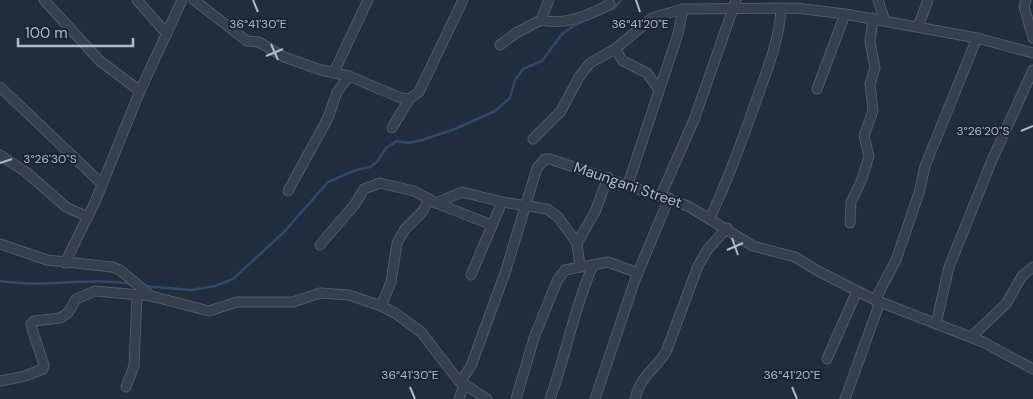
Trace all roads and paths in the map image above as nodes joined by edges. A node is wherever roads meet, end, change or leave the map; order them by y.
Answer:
1 (44, 0) edge
2 (137, 0) edge
3 (182, 0) edge
4 (194, 0) edge
5 (368, 0) edge
6 (463, 0) edge
7 (549, 0) edge
8 (736, 0) edge
9 (878, 0) edge
10 (928, 0) edge
11 (1026, 0) edge
12 (610, 4) dead end
13 (770, 4) edge
14 (683, 9) junction
15 (781, 9) junction
16 (733, 10) junction
17 (845, 14) junction
18 (873, 18) junction
19 (541, 20) junction
20 (886, 20) junction
21 (918, 27) junction
22 (167, 34) junction
23 (977, 38) junction
24 (1033, 38) edge
25 (500, 45) dead end
26 (615, 49) junction
27 (1033, 53) edge
28 (1033, 70) edge
29 (334, 72) junction
30 (348, 76) junction
31 (0, 87) edge
32 (818, 89) dead end
33 (659, 90) junction
34 (140, 91) junction
35 (409, 100) junction
36 (392, 128) dead end
37 (533, 139) dead end
38 (0, 155) edge
39 (608, 177) junction
40 (102, 184) junction
41 (628, 184) junction
42 (288, 191) dead end
43 (665, 196) junction
44 (433, 201) junction
45 (502, 202) junction
46 (526, 206) junction
47 (88, 217) junction
48 (710, 218) junction
49 (850, 223) dead end
50 (492, 225) junction
51 (727, 228) junction
52 (577, 243) junction
53 (0, 244) edge
54 (320, 246) dead end
55 (65, 263) junction
56 (580, 266) junction
57 (592, 266) junction
58 (1033, 267) edge
59 (638, 273) junction
60 (471, 275) dead end
61 (857, 291) junction
62 (137, 295) junction
63 (151, 296) junction
64 (878, 301) junction
65 (381, 306) junction
66 (936, 324) junction
67 (971, 337) junction
68 (827, 359) dead end
69 (1033, 369) edge
70 (0, 380) edge
71 (462, 384) junction
72 (126, 387) dead end
73 (459, 399) edge
74 (487, 399) edge
75 (516, 399) edge
76 (550, 399) edge
77 (595, 399) edge
78 (635, 399) edge
79 (845, 399) edge

1 - 34 street
2 - 22 street
3 - 22 street
4 - 29 street
5 - 29 street
6 - 35 street
7 - 19 street
8 - 16 street
9 - 20 street
10 - 21 street
11 - 24 street
12 - 19 street
13 - 15 street
13 - 16 street
14 - 16 street
14 - 26 street
14 - 33 street
15 - 17 street
15 - 48 street
16 - 43 street
17 - 18 street
17 - 32 street
18 - 20 street
18 - 49 street
19 - 25 street
20 - 21 street
21 - 23 street
22 - 34 street
23 - 27 street
23 - 64 street
26 - 33 street
26 - 37 street
28 - 66 street
29 - 30 street
30 - 35 street
30 - 42 street
31 - 40 street
33 - 41 street
34 - 40 street
35 - 36 street
38 - 47 street
39 - 41 street, Maungani Street
39 - 46 street, Maungani Street
39 - 52 street
40 - 47 street
41 - 43 street, Maungani Street
43 - 48 street, Maungani Street
43 - 59 street
44 - 45 street
44 - 50 street
44 - 54 street
44 - 65 street
45 - 46 street
45 - 50 street
46 - 52 street
46 - 71 street, Maungani Street
47 - 55 street
48 - 51 street, Maungani Street
50 - 60 street
51 - 61 street, Maungani Street
51 - 78 street
52 - 56 street
53 - 55 street
55 - 63 street
56 - 57 street
56 - 75 street
57 - 59 street
57 - 76 street
58 - 67 street
59 - 77 street
61 - 64 street, Maungani Street
61 - 68 street
62 - 63 street
62 - 70 street
62 - 72 street
63 - 65 street
64 - 66 street, Maungani Street
64 - 79 street
65 - 71 street
66 - 67 street, Maungani Street
67 - 69 street, Maungani Street
71 - 73 street, Maungani Street
71 - 74 street

